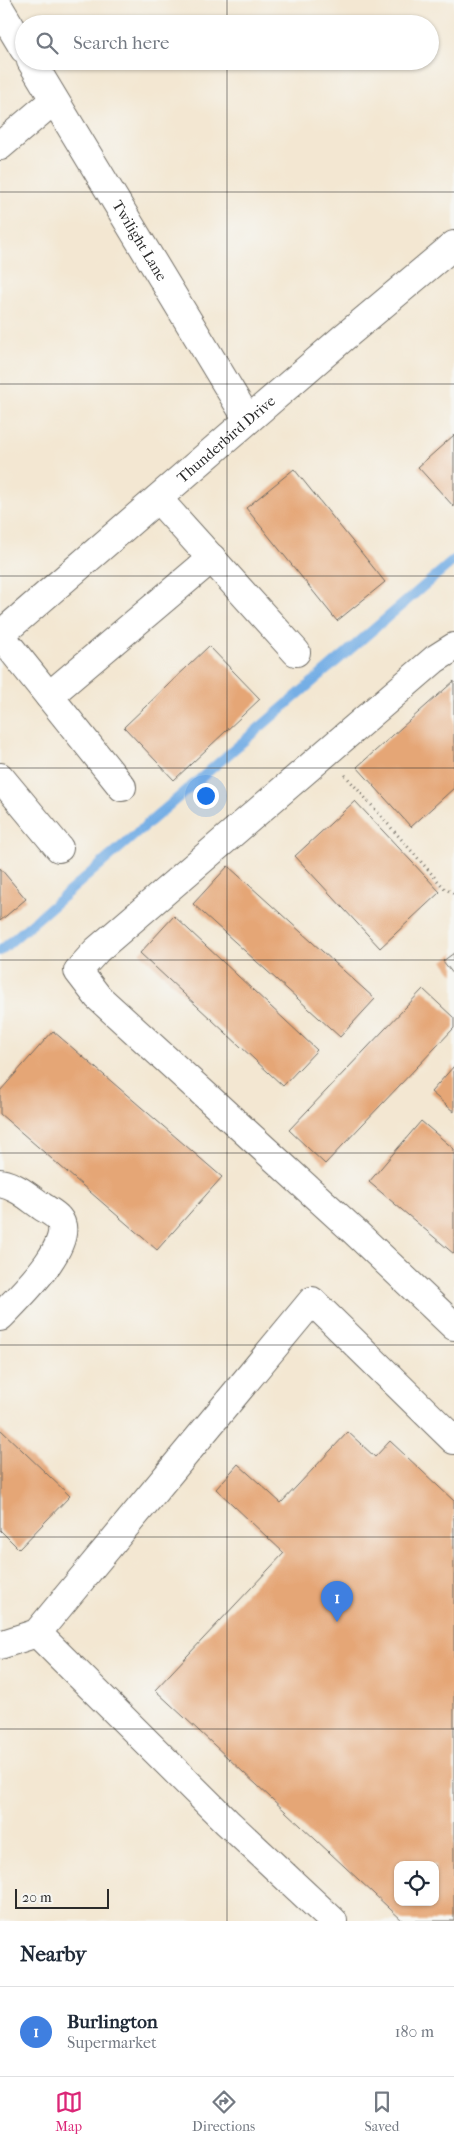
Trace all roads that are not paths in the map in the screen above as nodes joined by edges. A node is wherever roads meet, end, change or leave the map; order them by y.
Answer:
1 (0, 9) edge
2 (15, 34) edge
3 (36, 70) edge
4 (54, 100) junction
5 (0, 146) edge
6 (454, 245) edge
7 (248, 420) junction
8 (158, 499) junction
9 (212, 558) junction
10 (0, 635) edge
11 (454, 646) edge
12 (296, 652) dead end
13 (49, 696) junction
14 (0, 777) edge
15 (122, 787) dead end
16 (59, 848) dead end
17 (0, 1183) edge
18 (0, 1318) edge
19 (454, 1326) edge
20 (454, 1440) edge
21 (37, 1633) junction
22 (0, 1646) edge
23 (333, 1921) edge

1 - 2 street
3 - 4 street, Twilight Lane
4 - 5 street
4 - 7 street, Twilight Lane
6 - 7 street, Thunderbird Drive
7 - 8 street, Thunderbird Drive
8 - 9 street
8 - 10 street, Thunderbird Drive
9 - 12 street
9 - 13 street
10 - 13 street
11 - 19 street
13 - 15 street
14 - 16 street
17 - 18 street
20 - 21 street
21 - 22 street
21 - 23 street

